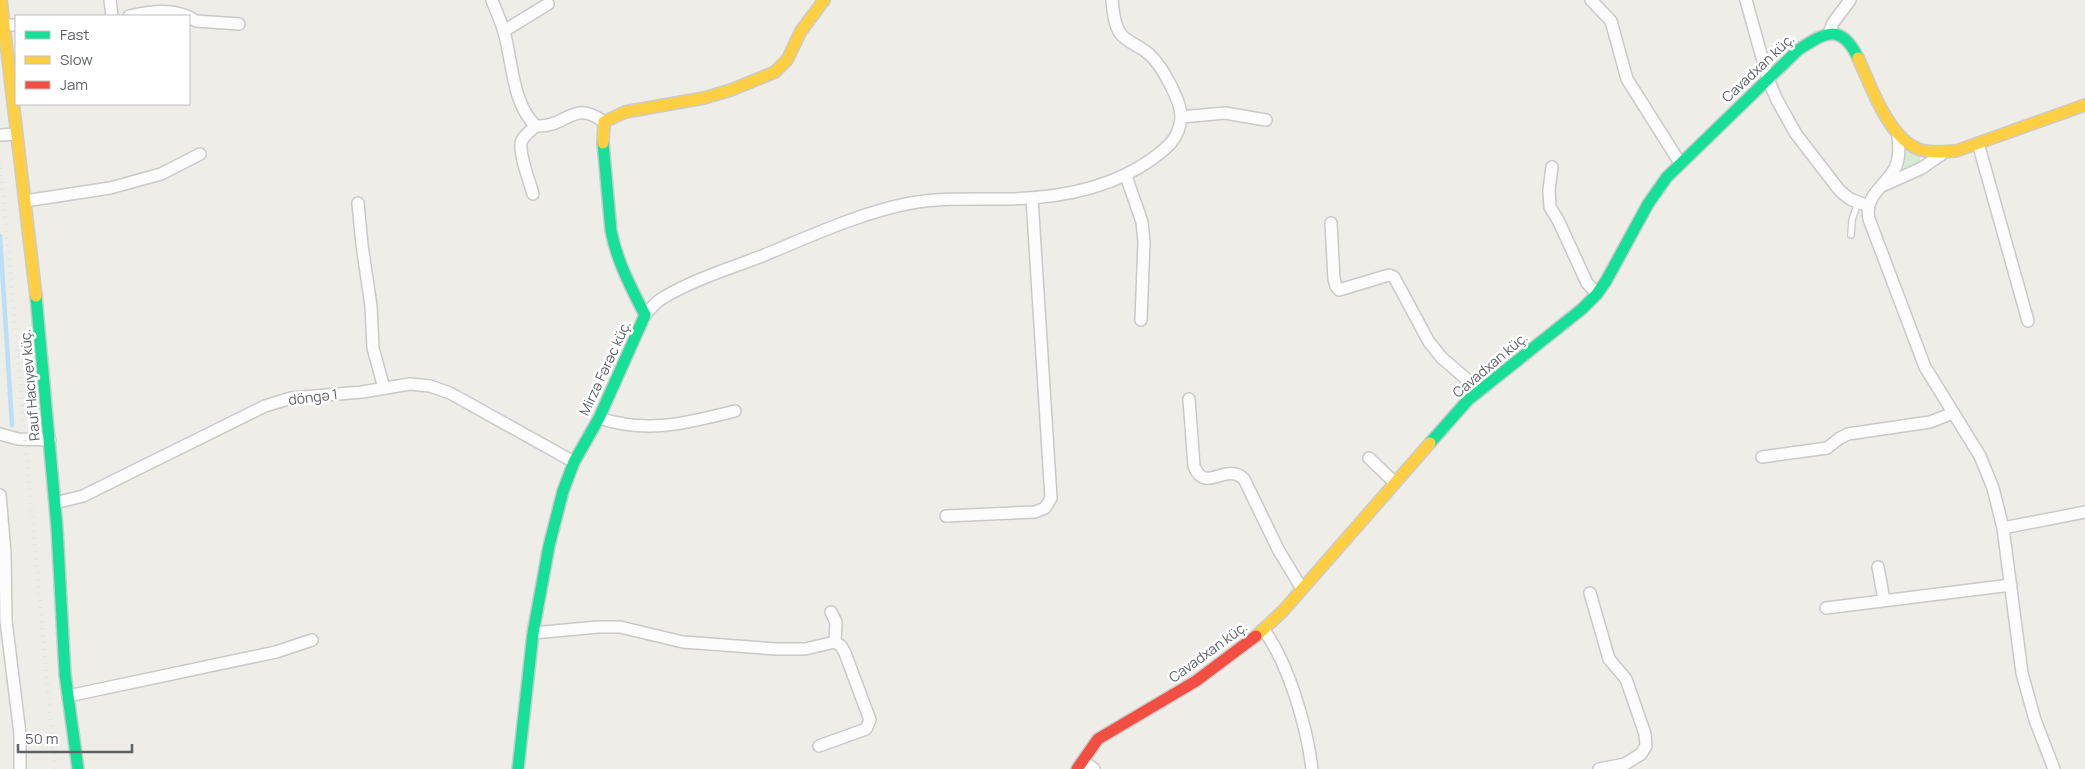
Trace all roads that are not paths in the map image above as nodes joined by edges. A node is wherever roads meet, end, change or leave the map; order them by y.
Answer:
1 (1, 0) edge
2 (110, 0) edge
3 (492, 0) edge
4 (824, 0) edge
5 (1112, 0) edge
6 (1591, 0) edge
7 (1746, 0) edge
8 (1850, 0) edge
9 (548, 4) dead end
10 (112, 15) edge
11 (134, 15) edge
12 (184, 15) edge
13 (190, 18) edge
14 (239, 24) dead end
15 (15, 25) edge
16 (4, 26) junction
17 (504, 32) junction
18 (1828, 33) junction
19 (1768, 79) junction
20 (2085, 105) edge
21 (1181, 117) junction
22 (1266, 120) dead end
23 (604, 122) junction
24 (536, 126) junction
25 (16, 134) junction
26 (0, 135) edge
27 (1898, 136) junction
28 (1978, 143) junction
29 (200, 154) dead end
30 (1942, 154) junction
31 (1680, 163) junction
32 (1552, 167) dead end
33 (1126, 176) junction
34 (1881, 186) junction
35 (533, 194) dead end
36 (1032, 198) junction
37 (25, 201) junction
38 (358, 203) dead end
39 (1863, 204) junction
40 (1331, 223) dead end
41 (1851, 235) dead end
42 (1597, 294) junction
43 (645, 315) junction
44 (1141, 320) dead end
45 (2028, 321) dead end
46 (384, 388) junction
47 (1479, 390) junction
48 (1189, 399) dead end
49 (735, 411) dead end
50 (1953, 413) junction
51 (598, 418) junction
52 (0, 434) edge
53 (50, 440) junction
54 (1762, 457) dead end
55 (1369, 458) dead end
56 (574, 462) junction
57 (1395, 484) junction
58 (0, 495) edge
59 (55, 503) junction
60 (2085, 512) edge
61 (946, 516) dead end
62 (2003, 528) junction
63 (1878, 566) dead end
64 (2011, 585) junction
65 (1302, 590) junction
66 (1590, 593) dead end
67 (1884, 600) junction
68 (1826, 608) dead end
69 (830, 612) dead end
70 (1264, 630) junction
71 (533, 634) junction
72 (312, 640) dead end
73 (835, 642) junction
74 (68, 696) junction
75 (819, 746) dead end
76 (1080, 765) edge
77 (20, 769) edge
78 (78, 769) edge
79 (518, 769) edge
80 (1094, 769) edge
81 (1312, 769) edge
82 (1599, 769) edge
83 (2054, 769) edge

1 - 16 street, Rauf Hacıyev küç.
2 - 10 street
3 - 17 street
4 - 23 street
5 - 21 street
6 - 31 street
7 - 19 street
8 - 18 street
9 - 17 street
11 - 12 street
13 - 14 street
15 - 16 street
16 - 25 street, Rauf Hacıyev küç.
17 - 24 street
18 - 19 street, Cavadxan küç.
18 - 27 street
19 - 31 street, Cavadxan küç.
19 - 39 street
20 - 28 street
21 - 22 street
21 - 33 street
23 - 24 street
23 - 43 street, Mirzə Fərəc küç.
24 - 35 street
25 - 26 street
25 - 37 street, Rauf Hacıyev küç.
27 - 30 street
27 - 34 street
28 - 30 street
28 - 45 street
29 - 37 street
30 - 34 street
31 - 42 street, Cavadxan küç.
32 - 42 street
33 - 36 street
33 - 44 street
34 - 39 street
36 - 43 street
36 - 61 street
37 - 53 street, Rauf Hacıyev küç.
38 - 46 street
39 - 41 lane
39 - 50 street
40 - 47 street
42 - 47 street, Cavadxan küç.
43 - 51 street, Mirzə Fərəc küç.
46 - 56 street, döngə 1
46 - 59 street, döngə 1
47 - 57 street, Cavadxan küç.
48 - 65 street
49 - 51 street
50 - 54 street
50 - 62 street
51 - 56 street, Mirzə Fərəc küç.
52 - 53 street
53 - 59 street, Rauf Hacıyev küç.
55 - 57 street
56 - 71 street, Mirzə Fərəc küç.
57 - 65 street, Cavadxan küç.
58 - 77 street
59 - 74 street, Rauf Hacıyev küç.
60 - 62 street
62 - 64 street
63 - 67 street
64 - 67 street
64 - 83 street
65 - 70 street, Cavadxan küç.
66 - 82 street
67 - 68 street
69 - 73 street
70 - 76 street, Cavadxan küç.
70 - 81 street
71 - 73 street
71 - 79 street, Mirzə Fərəc küç.
72 - 74 street
73 - 75 street
74 - 78 street, Rauf Hacıyev küç.
76 - 80 street

